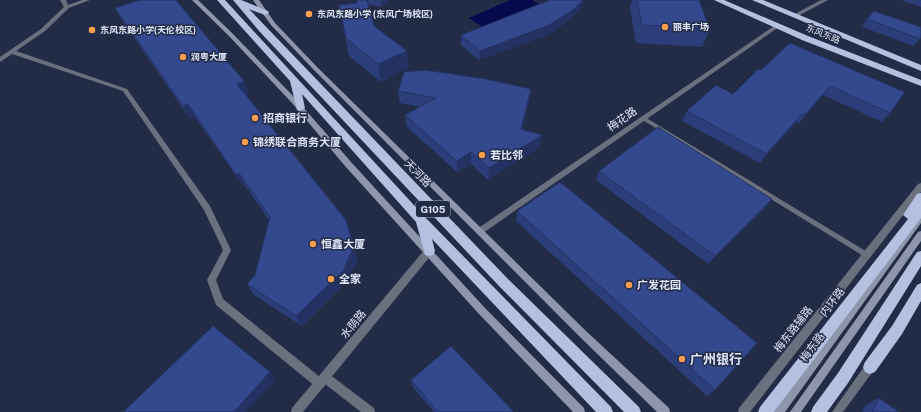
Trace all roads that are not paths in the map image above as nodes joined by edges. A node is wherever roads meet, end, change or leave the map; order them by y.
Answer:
1 (63, 0) edge
2 (87, 0) edge
3 (195, 0) edge
4 (256, 0) edge
5 (718, 0) edge
6 (735, 0) edge
7 (756, 0) edge
8 (825, 0) edge
9 (238, 1) edge
10 (221, 2) edge
11 (67, 7) junction
12 (265, 13) junction
13 (794, 16) junction
14 (777, 26) junction
15 (12, 52) junction
16 (0, 60) edge
17 (921, 68) edge
18 (294, 81) junction
19 (921, 83) edge
20 (300, 108) junction
21 (643, 118) junction
22 (921, 186) edge
23 (921, 198) edge
24 (921, 210) edge
25 (921, 218) edge
26 (420, 219) junction
27 (480, 231) junction
28 (921, 234) edge
29 (429, 251) junction
30 (867, 255) junction
31 (921, 256) edge
32 (921, 289) edge
33 (856, 293) junction
34 (870, 367) joint
35 (322, 381) junction
36 (296, 412) edge
37 (370, 412) edge
38 (580, 412) edge
39 (606, 412) edge
40 (634, 412) edge
41 (665, 412) edge
42 (743, 412) edge
43 (765, 412) edge
44 (779, 412) edge
45 (795, 412) edge
46 (818, 412) edge
47 (838, 412) edge

1 - 11 street
2 - 11 street
3 - 20 main road
4 - 12 main road
5 - 14 highway, 东风东路
6 - 19 highway
7 - 13 highway, 东风东路
8 - 13 street
9 - 12 highway
9 - 40 highway, 天河路 / G105
10 - 18 highway, G105
11 - 15 street
12 - 27 main road
13 - 17 highway, 东风东路
14 - 19 highway, 东风东路
14 - 21 street, 梅花路
15 - 16 street
15 - 35 street
18 - 20 highway
18 - 26 highway, G105
20 - 29 main road
21 - 27 street, 梅花路
21 - 30 lane
22 - 30 street, 梅东路辅路
23 - 33 highway
24 - 33 highway, 内环路
25 - 44 main road, 梅东路
26 - 29 highway
26 - 39 highway, G105
27 - 41 main road
28 - 45 main road
29 - 35 street, 水荫路
29 - 38 main road
30 - 42 street, 梅东路辅路
31 - 46 highway
32 - 34 highway
33 - 43 highway, 内环路
34 - 47 street
35 - 36 street, 水荫路
35 - 37 street

